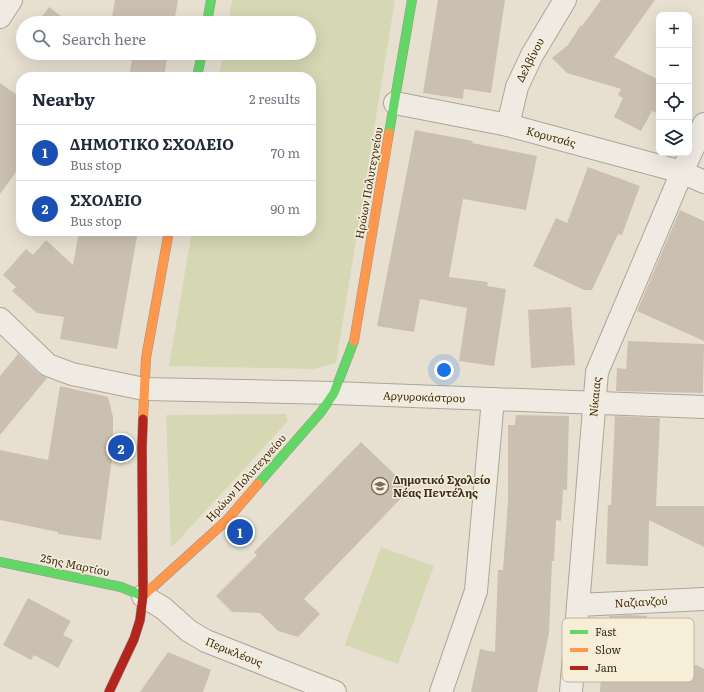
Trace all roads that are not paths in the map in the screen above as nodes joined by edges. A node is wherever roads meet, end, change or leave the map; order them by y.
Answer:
1 (11, 0) edge
2 (212, 0) edge
3 (412, 0) edge
4 (565, 0) edge
5 (0, 16) edge
6 (209, 16) edge
7 (201, 60) edge
8 (198, 72) edge
9 (395, 103) junction
10 (704, 124) edge
11 (508, 125) junction
12 (682, 172) junction
13 (704, 182) edge
14 (168, 236) edge
15 (4, 330) edge
16 (144, 389) junction
17 (334, 393) junction
18 (493, 399) junction
19 (594, 402) junction
20 (704, 407) edge
21 (0, 562) edge
22 (143, 596) junction
23 (704, 599) edge
24 (578, 605) junction
25 (577, 618) edge
26 (572, 682) edge
27 (109, 692) edge
28 (335, 692) edge
29 (441, 692) edge
30 (571, 692) edge

1 - 5 street
2 - 6 main road
3 - 9 main road, Ηρώων Πολυτεχνείου
4 - 11 street, Δελβίνου
7 - 8 main road
9 - 11 street, Κορυτσάς
9 - 17 main road, Ηρώων Πολυτεχνείου
10 - 12 street, Νίκαιας
11 - 12 street, Κορυτσάς
12 - 13 street, Κορυτσάς
12 - 19 street, Νίκαιας
14 - 16 main road
15 - 16 street, Αργυροκάστρου
16 - 17 street, Αργυροκάστρου
16 - 22 main road
17 - 18 street, Αργυροκάστρου
17 - 22 main road, Ηρώων Πολυτεχνείου
18 - 19 street, Αργυροκάστρου
18 - 29 street
19 - 20 street, Αργυροκάστρου
19 - 24 street, Νίκαιας
21 - 22 main road, 25ης Μαρτίου
22 - 27 main road
22 - 28 street, Περικλέους
23 - 24 street, Ναζιανζού
24 - 25 street, Νίκαιας
26 - 30 street, Νίκαιας

